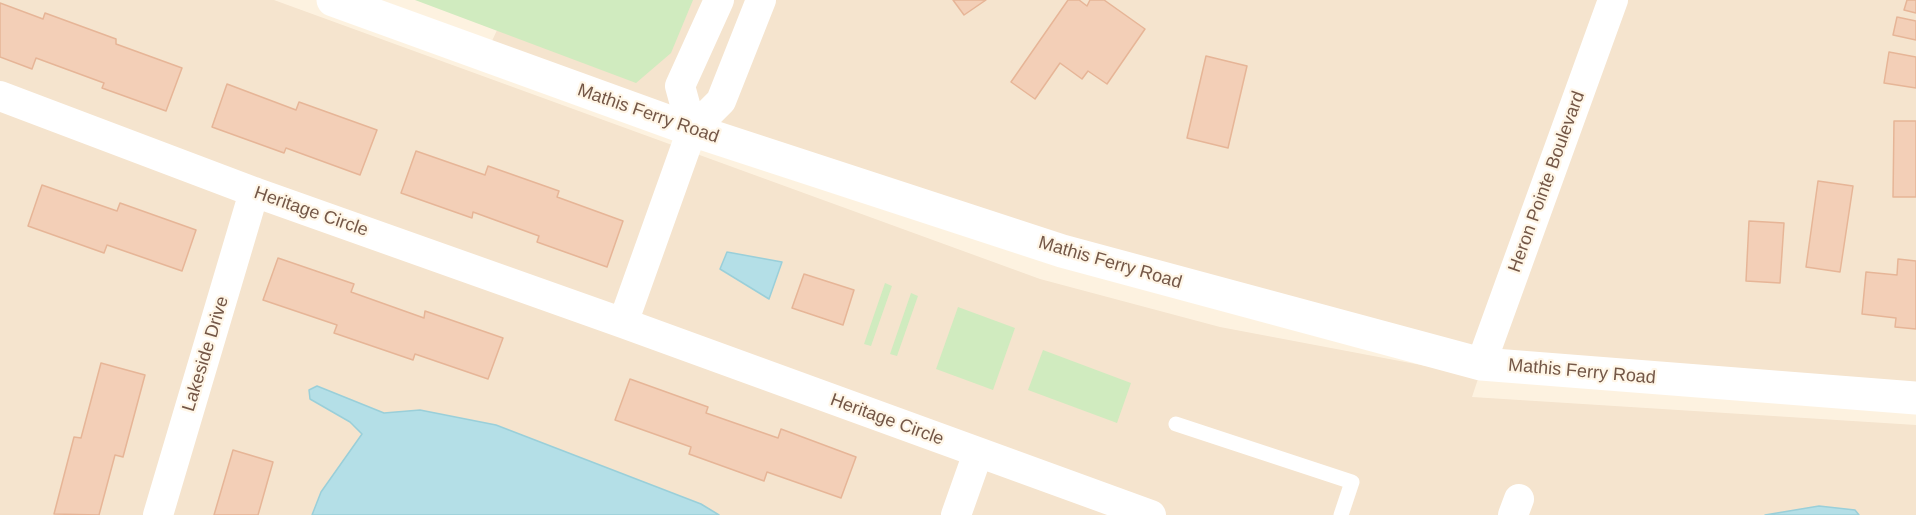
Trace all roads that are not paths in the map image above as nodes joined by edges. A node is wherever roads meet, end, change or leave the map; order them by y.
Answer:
1 (333, 0) edge
2 (719, 0) edge
3 (761, 0) edge
4 (1613, 0) edge
5 (0, 96) edge
6 (692, 130) junction
7 (254, 192) junction
8 (623, 323) junction
9 (1481, 364) junction
10 (1916, 398) edge
11 (1176, 424) dead end
12 (978, 453) junction
13 (158, 515) edge
14 (956, 515) edge
15 (1150, 515) edge
16 (1341, 515) edge

1 - 6 main road, Mathis Ferry Road
2 - 6 street
3 - 6 street
4 - 9 street, Heron Pointe Boulevard
5 - 7 street, Heritage Circle
6 - 8 street
6 - 9 main road, Mathis Ferry Road
7 - 8 street, Heritage Circle
7 - 13 street, Lakeside Drive
8 - 12 street, Heritage Circle
9 - 10 main road, Mathis Ferry Road
11 - 16 lane
12 - 14 street
12 - 15 street, Heritage Circle

